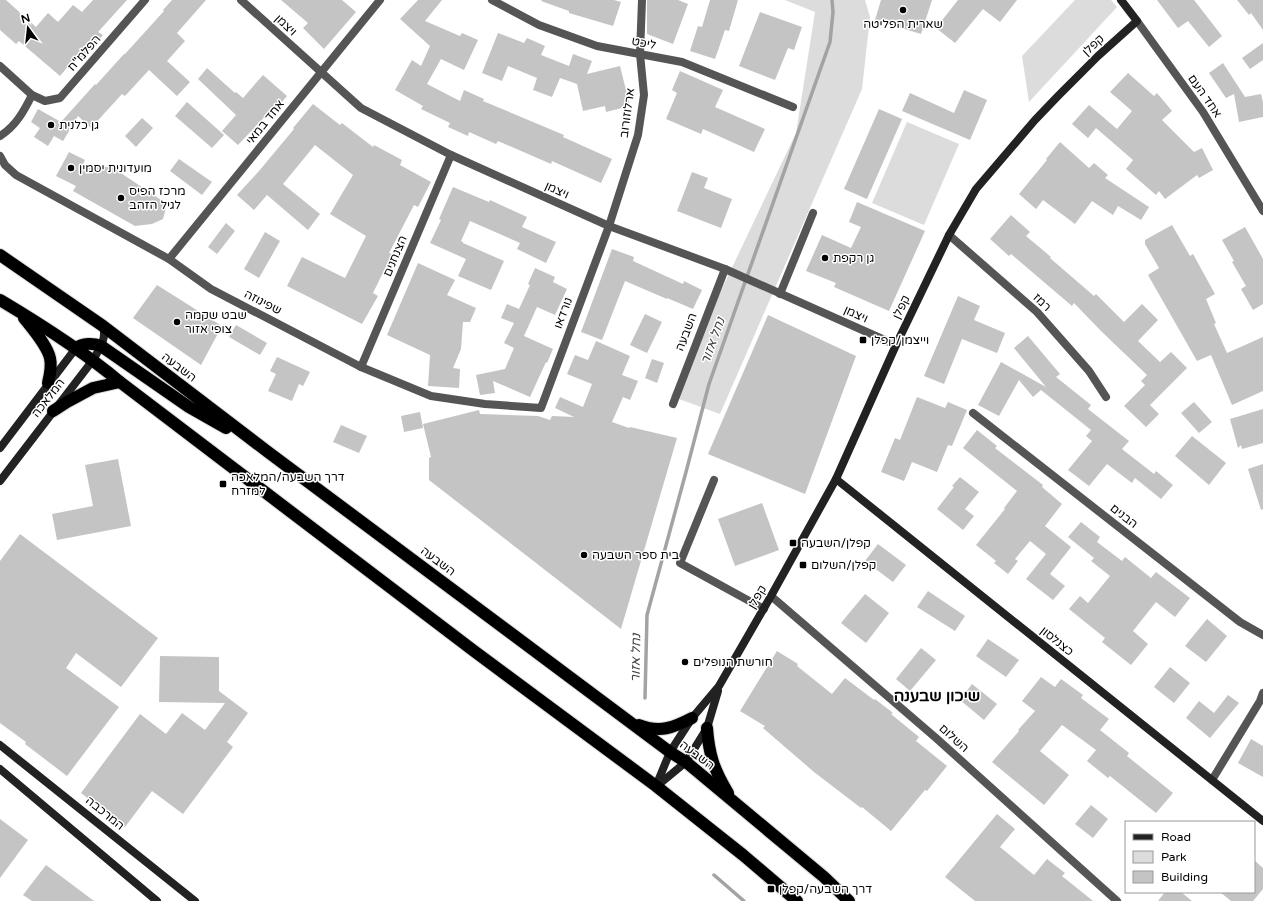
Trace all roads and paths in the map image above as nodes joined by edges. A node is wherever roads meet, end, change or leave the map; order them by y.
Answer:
1 (145, 0) edge
2 (241, 0) edge
3 (380, 0) edge
4 (492, 0) edge
5 (642, 0) edge
6 (1120, 0) edge
7 (1137, 20) junction
8 (640, 54) junction
9 (0, 66) edge
10 (321, 73) junction
11 (32, 95) junction
12 (793, 107) dead end
13 (0, 136) edge
14 (0, 156) edge
15 (451, 156) junction
16 (1263, 212) edge
17 (813, 213) dead end
18 (609, 226) junction
19 (949, 235) junction
20 (0, 255) edge
21 (169, 259) junction
22 (725, 269) junction
23 (780, 294) junction
24 (0, 300) edge
25 (20, 312) junction
26 (103, 326) junction
27 (896, 345) junction
28 (101, 346) junction
29 (76, 348) junction
30 (93, 360) junction
31 (361, 367) junction
32 (120, 382) junction
33 (48, 383) junction
34 (1106, 397) dead end
35 (672, 404) dead end
36 (541, 408) joint
37 (53, 411) junction
38 (973, 413) dead end
39 (0, 448) edge
40 (268, 452) junction
41 (836, 479) junction
42 (714, 480) dead end
43 (0, 481) edge
44 (771, 596) junction
45 (764, 609) junction
46 (1263, 635) edge
47 (719, 686) junction
48 (1263, 693) edge
49 (692, 718) junction
50 (631, 723) junction
51 (707, 728) junction
52 (0, 745) edge
53 (670, 752) junction
54 (686, 762) junction
55 (0, 769) edge
56 (1212, 780) junction
57 (656, 786) junction
58 (731, 800) junction
59 (1263, 820) edge
60 (157, 901) edge
61 (195, 901) edge
62 (797, 901) edge
63 (849, 901) edge
64 (1117, 901) edge

1 - 11 street, הפלמ"ח
2 - 10 street, ויצמן
3 - 10 street, אחד במאי
4 - 8 street, ליכט
5 - 8 street, ארלוזורוב
6 - 7 street, אחד העם
7 - 16 street, אחד העם
7 - 19 street, קפלן
8 - 12 street, ליכט
8 - 18 street, ארלוזורוב
9 - 11 street
10 - 15 street, ויצמן
10 - 21 street, אחד במאי
11 - 13 street
14 - 21 street, שפינוזה
15 - 18 street, ויצמן
15 - 31 street, הצנחנים
17 - 23 street
18 - 22 street, ויצמן
18 - 36 street, נורדאו
19 - 27 street, קפלן
19 - 34 street, רמז
20 - 26 highway, השבעה
21 - 31 street, שפינוזה
22 - 23 street, ויצמן
22 - 35 street, השבעה
23 - 27 street, ויצמן
24 - 25 highway
25 - 29 highway
25 - 33 highway
26 - 28 street, המלאכה
26 - 40 highway, השבעה
27 - 41 street, קפלן
28 - 29 highway
28 - 30 street, המלאכה
28 - 40 highway
29 - 30 highway
29 - 33 street, המלאכה
30 - 32 highway
30 - 37 street, המלאכה
31 - 36 street, שפינוזה
32 - 37 highway
32 - 57 highway
33 - 39 street, המלאכה
37 - 43 street, המלאכה
38 - 46 street, הבנים
40 - 50 highway, השבעה
41 - 44 street, קפלן
41 - 56 street, כצנלסון
42 - 45 street
44 - 45 street, קפלן
44 - 64 street, השלום
45 - 47 street, קפלן
47 - 49 street, קפלן
47 - 51 street, קפלן
48 - 56 street
49 - 50 highway
49 - 53 street, קפלן
50 - 53 highway, השבעה
51 - 54 street, קפלן
51 - 58 highway
52 - 61 street, המרכבה
53 - 54 highway, השבעה
53 - 57 street, קפלן
54 - 57 street, קפלן
54 - 58 highway, השבעה
55 - 60 street
56 - 59 street, כצנלסון
57 - 62 highway
58 - 63 highway, השבעה

